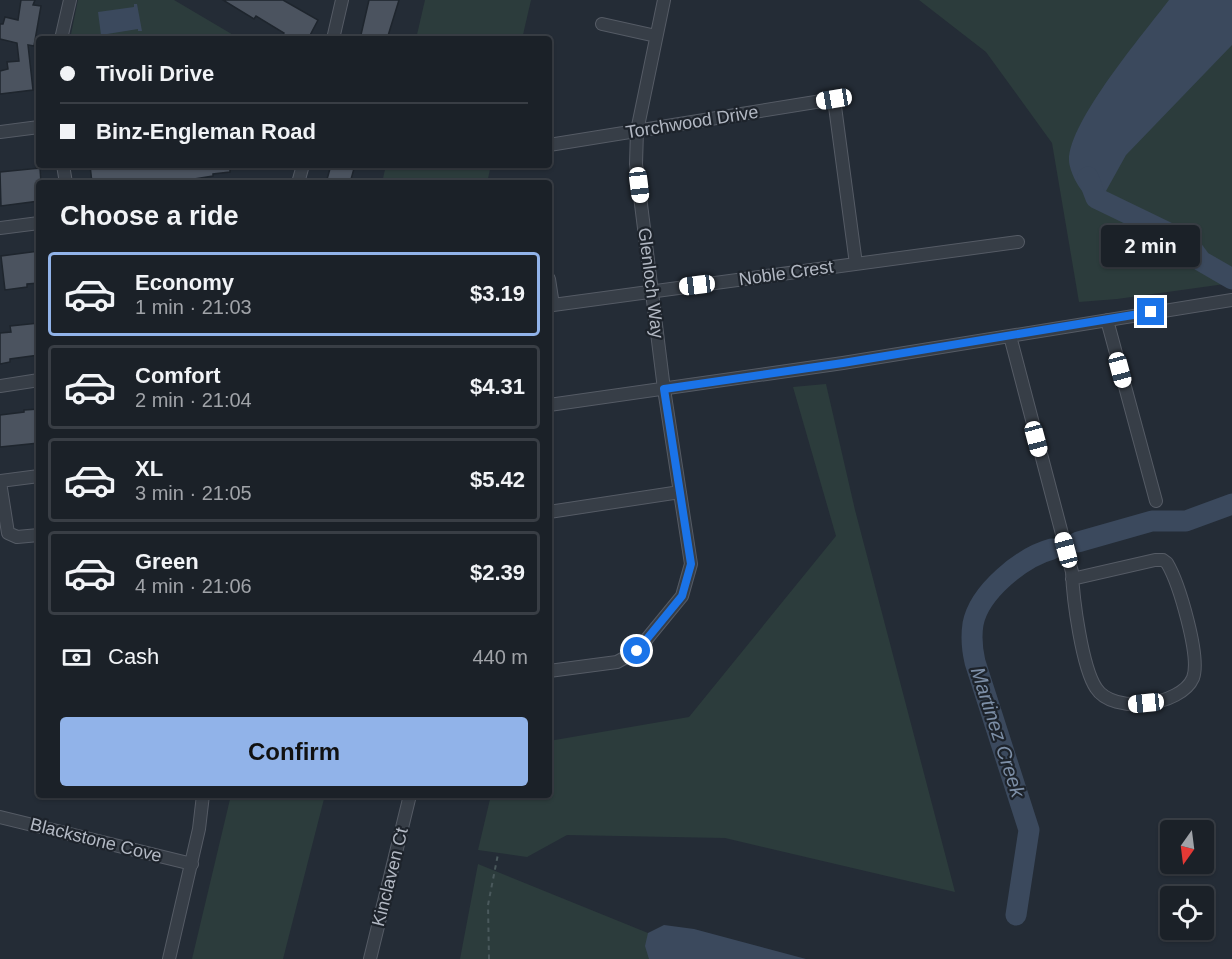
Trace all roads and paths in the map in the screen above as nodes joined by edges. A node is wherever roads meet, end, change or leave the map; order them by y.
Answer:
1 (70, 0) edge
2 (664, 0) edge
3 (339, 1) edge
4 (602, 24) dead end
5 (62, 36) edge
6 (333, 36) edge
7 (656, 36) junction
8 (36, 127) edge
9 (637, 131) junction
10 (0, 132) edge
11 (552, 145) edge
12 (36, 223) edge
13 (0, 228) edge
14 (1018, 242) dead end
15 (856, 264) junction
16 (652, 291) junction
17 (552, 298) edge
18 (1232, 300) edge
19 (1107, 320) junction
20 (1010, 336) junction
21 (36, 380) edge
22 (0, 386) edge
23 (664, 389) junction
24 (552, 405) edge
25 (36, 476) edge
26 (0, 482) edge
27 (680, 492) junction
28 (1156, 501) dead end
29 (552, 512) edge
30 (36, 534) edge
31 (1072, 579) junction
32 (552, 671) edge
33 (203, 798) edge
34 (409, 798) edge
35 (0, 817) edge
36 (498, 854) dead end
37 (192, 864) junction
38 (169, 959) edge
39 (370, 959) edge
40 (489, 959) edge

1 - 5 street
2 - 7 street, Glenloch Way
3 - 6 street
4 - 7 street
7 - 9 street, Glenloch Way
8 - 10 street
9 - 11 street, Torchwood Drive
9 - 15 street, Torchwood Drive
9 - 16 street, Glenloch Way
12 - 13 street
14 - 15 street, Noble Crest
15 - 16 street, Noble Crest
16 - 17 street, Noble Crest
16 - 23 street, Glenloch Way
18 - 19 street
19 - 20 street
19 - 28 street
20 - 23 street
20 - 31 street
21 - 22 street
23 - 24 street
23 - 27 street, Glenloch Way
25 - 26 street
26 - 30 street
27 - 29 street
27 - 32 street, Glenloch Way
31 - 31 street
33 - 37 street
34 - 39 street, Kinclaven Ct
35 - 37 street, Blackstone Cove
36 - 40 path
37 - 38 street

